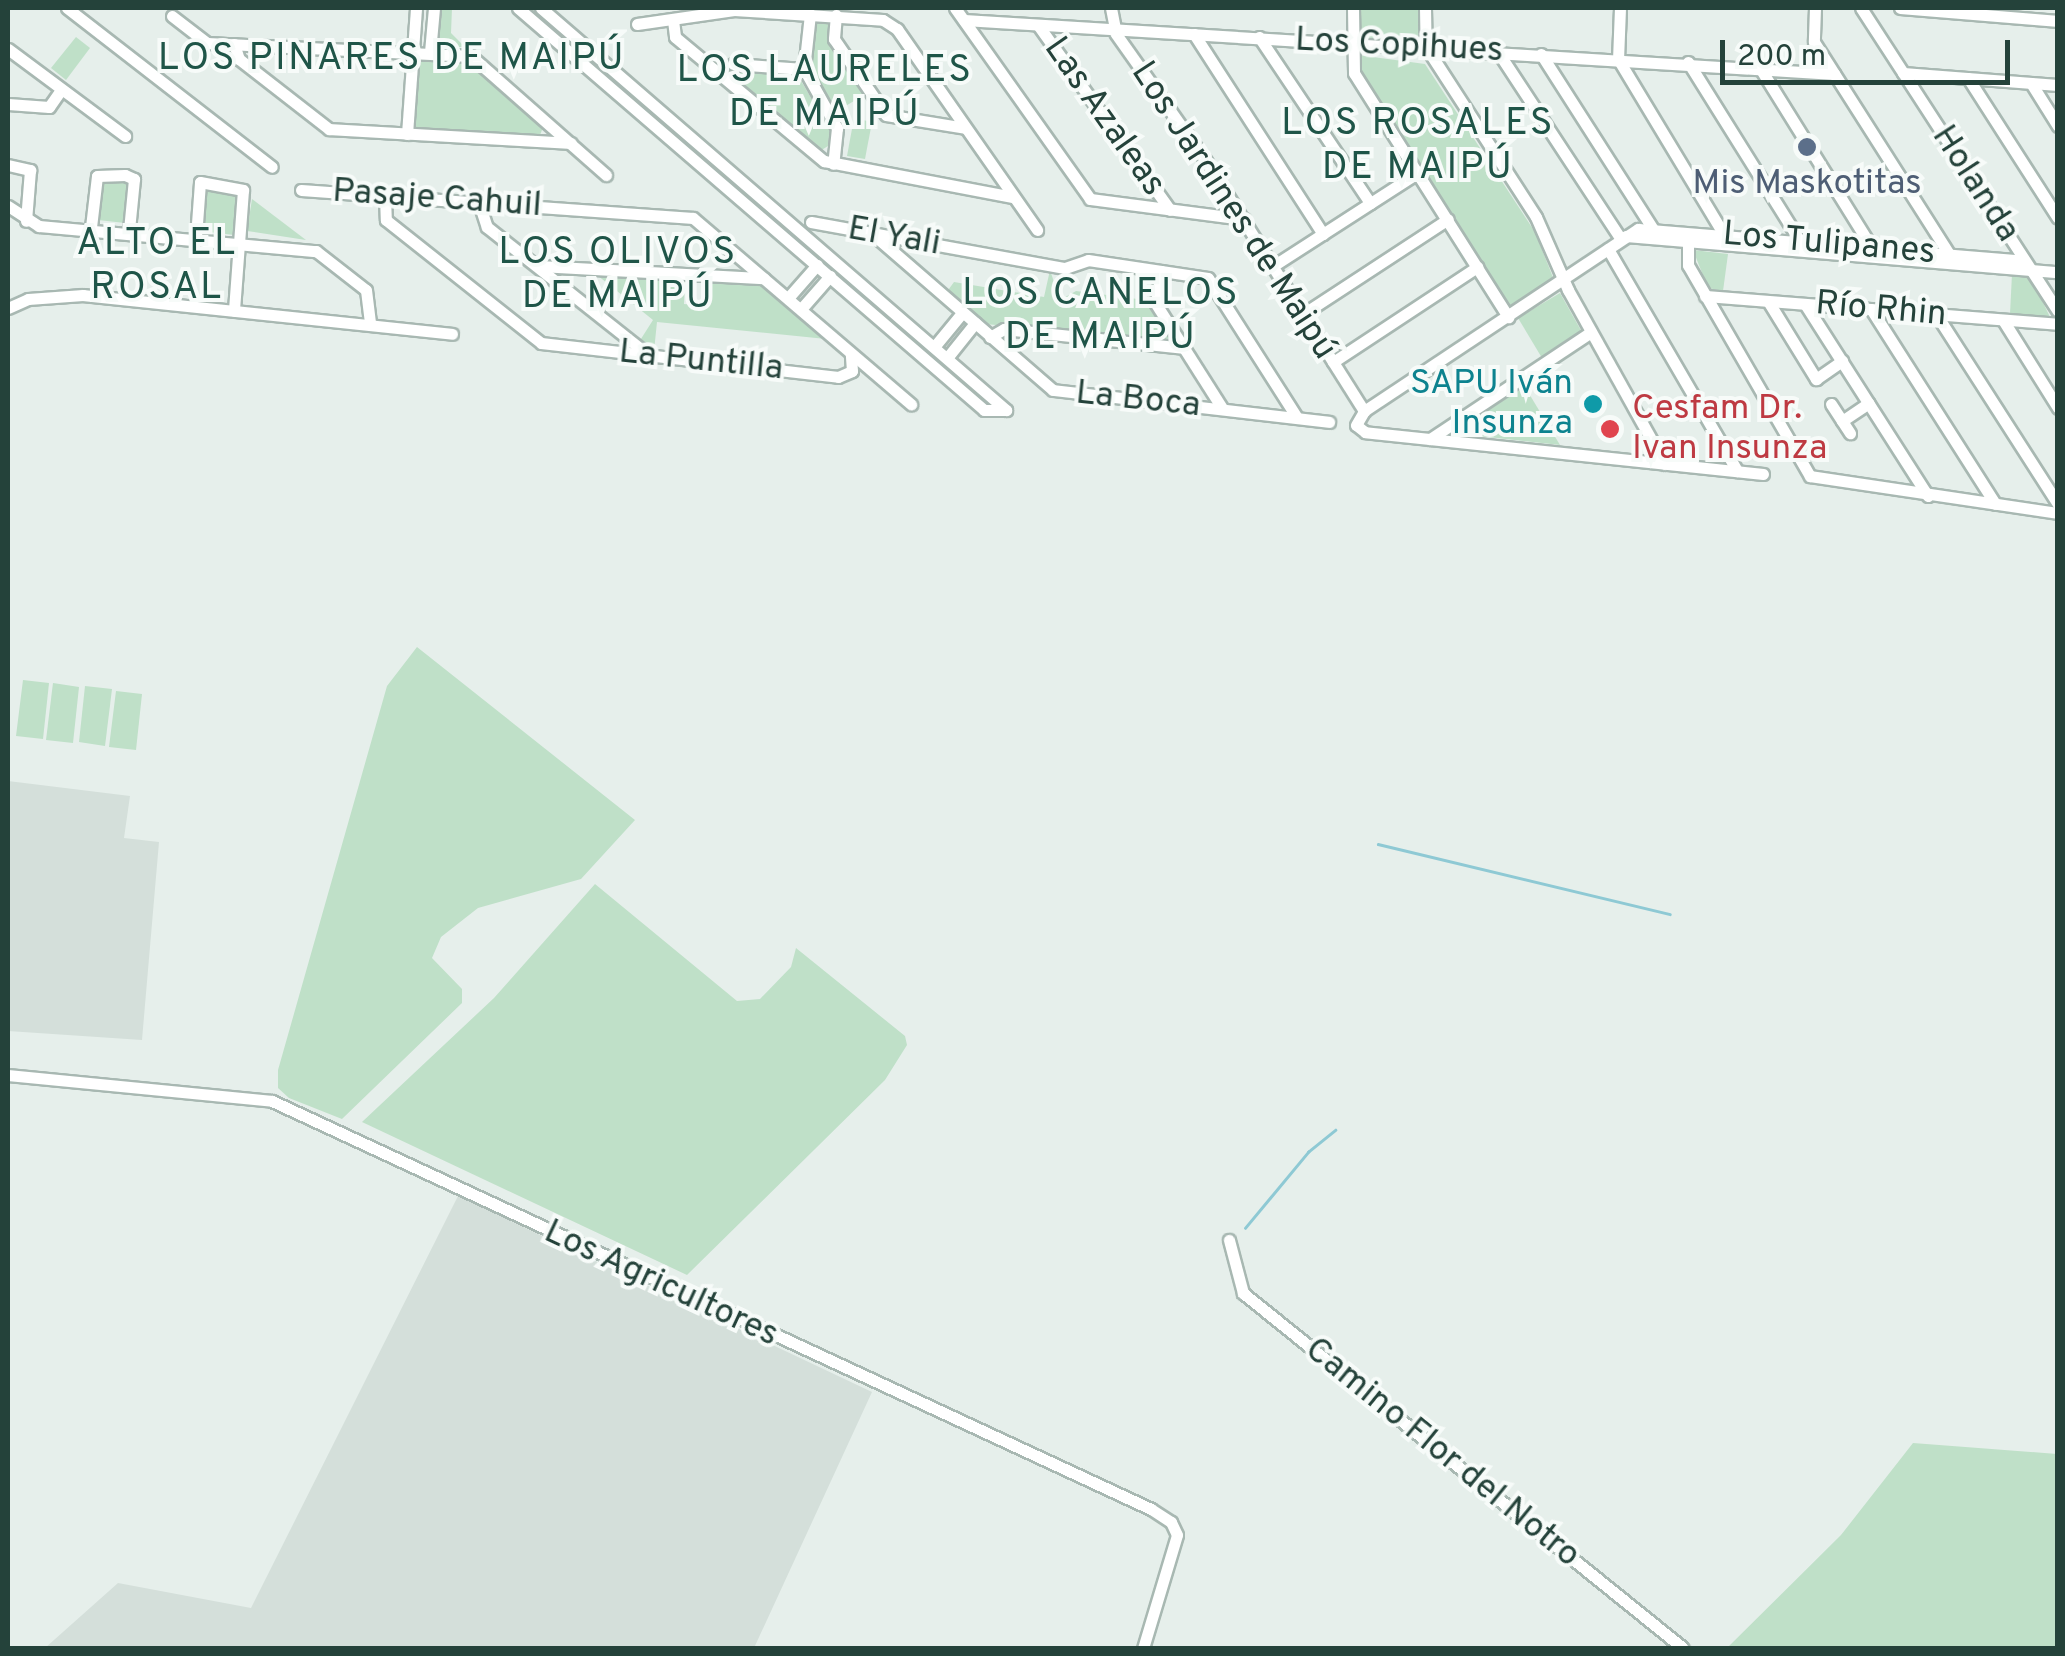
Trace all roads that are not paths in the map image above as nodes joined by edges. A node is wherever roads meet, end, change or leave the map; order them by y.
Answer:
1 (67, 8) edge
2 (416, 8) edge
3 (434, 8) edge
4 (518, 8) edge
5 (541, 8) edge
6 (955, 8) edge
7 (1111, 8) edge
8 (1352, 8) edge
9 (1425, 8) edge
10 (1620, 8) edge
11 (1815, 8) edge
12 (1861, 8) edge
13 (1900, 8) edge
14 (811, 11) edge
15 (2043, 13) edge
16 (836, 15) junction
17 (172, 16) dead end
18 (674, 20) junction
19 (964, 20) junction
20 (2058, 20) edge
21 (637, 24) dead end
22 (1038, 25) junction
23 (1114, 29) junction
24 (1194, 34) junction
25 (1259, 37) junction
26 (1352, 43) junction
27 (234, 44) junction
28 (1426, 47) junction
29 (8, 49) edge
30 (413, 50) junction
31 (430, 52) junction
32 (1498, 52) junction
33 (1542, 54) junction
34 (1618, 59) junction
35 (1688, 62) junction
36 (734, 64) dead end
37 (1760, 68) junction
38 (804, 69) junction
39 (1903, 73) junction
40 (1834, 74) junction
41 (1968, 78) junction
42 (2031, 83) junction
43 (2058, 85) edge
44 (60, 91) junction
45 (8, 104) edge
46 (2058, 126) edge
47 (964, 128) junction
48 (407, 134) junction
49 (124, 136) dead end
50 (572, 144) junction
51 (833, 164) junction
52 (8, 165) edge
53 (272, 167) dead end
54 (1418, 172) junction
55 (606, 175) dead end
56 (750, 188) junction
57 (301, 190) dead end
58 (385, 196) junction
59 (1013, 197) junction
60 (740, 198) junction
61 (479, 202) junction
62 (1370, 203) junction
63 (8, 206) edge
64 (1170, 210) junction
65 (2058, 218) edge
66 (1448, 219) junction
67 (1244, 220) junction
68 (26, 221) junction
69 (811, 222) dead end
70 (92, 227) junction
71 (1653, 229) junction
72 (129, 230) junction
73 (1037, 230) dead end
74 (872, 234) junction
75 (1323, 234) junction
76 (196, 237) junction
77 (1624, 238) junction
78 (240, 241) junction
79 (1728, 241) junction
80 (1688, 242) junction
81 (1800, 242) junction
82 (1608, 248) junction
83 (1872, 248) junction
84 (1952, 259) junction
85 (816, 264) junction
86 (536, 266) junction
87 (1273, 266) junction
88 (1477, 267) junction
89 (2030, 270) junction
90 (1160, 271) junction
91 (2058, 272) edge
92 (830, 276) junction
93 (764, 278) junction
94 (1564, 281) junction
95 (1705, 296) junction
96 (788, 298) junction
97 (1768, 301) junction
98 (882, 302) junction
99 (10, 303) edge
100 (1806, 304) junction
101 (801, 309) junction
102 (1872, 309) junction
103 (234, 310) junction
104 (2058, 311) edge
105 (872, 313) junction
106 (962, 313) junction
107 (1303, 314) junction
108 (1936, 314) junction
109 (1508, 317) junction
110 (2003, 320) junction
111 (975, 323) junction
112 (2058, 324) edge
113 (370, 325) junction
114 (1591, 332) junction
115 (452, 334) dead end
116 (990, 337) junction
117 (934, 347) junction
118 (1185, 348) junction
119 (648, 355) junction
120 (850, 355) junction
121 (947, 358) junction
122 (1842, 361) junction
123 (1333, 362) junction
124 (1869, 403) junction
125 (911, 404) dead end
126 (1831, 404) dead end
127 (1222, 408) junction
128 (2058, 408) edge
129 (1364, 411) junction
130 (1296, 416) junction
131 (1842, 421) junction
132 (1329, 422) dead end
133 (1850, 433) dead end
134 (1430, 439) junction
135 (1665, 464) junction
136 (1737, 471) junction
137 (1762, 474) dead end
138 (1928, 496) junction
139 (1995, 504) junction
140 (2058, 504) edge
141 (2058, 512) edge
142 (8, 1075) edge
143 (1229, 1240) dead end
144 (1143, 1648) edge
145 (1683, 1648) edge

1 - 53 street
2 - 30 street
3 - 31 street
4 - 60 street
5 - 56 street
6 - 19 street
7 - 23 street, Los Jardines de Maipú
8 - 26 street
9 - 28 street
10 - 34 street
11 - 40 street
12 - 39 street, Holanda
13 - 15 street
14 - 16 street
14 - 18 street
14 - 38 street
15 - 20 street
16 - 47 street
16 - 47 street
17 - 27 street
18 - 21 street
18 - 51 street
19 - 22 street, Los Copihues
19 - 64 street
22 - 23 street, Los Copihues
22 - 64 street, Las Azaleas
23 - 24 street, Los Copihues
23 - 67 street, Los Jardines de Maipú
24 - 25 street, Los Copihues
24 - 75 street
25 - 26 street, Los Copihues
25 - 62 street
26 - 28 street, Los Copihues
26 - 54 street
27 - 30 street
27 - 48 street
28 - 32 street, Los Copihues
28 - 94 street
29 - 44 street
30 - 31 street
30 - 48 street
31 - 50 street
32 - 33 street, Los Copihues
32 - 77 street
33 - 34 street, Los Copihues
33 - 71 street
34 - 35 street, Los Copihues
34 - 79 street
35 - 37 street, Los Copihues
35 - 81 street
36 - 38 street
37 - 40 street, Los Copihues
37 - 83 street
38 - 51 street
39 - 41 street
39 - 89 street, Holanda
40 - 84 street
41 - 42 street
41 - 65 street
42 - 43 street
42 - 46 street
44 - 45 street
44 - 49 street
47 - 59 street
48 - 50 street
50 - 55 street
51 - 59 street
52 - 68 street
54 - 62 street
54 - 66 street
56 - 60 street
56 - 98 street
57 - 58 street, Pasaje Cahuil
58 - 61 street, Pasaje Cahuil
58 - 119 street, La Puntilla
59 - 73 street
60 - 85 street
61 - 86 street
61 - 93 street, Pasaje Cahuil
62 - 75 street
63 - 68 street
64 - 67 street
66 - 88 street
66 - 107 street
67 - 87 street, Los Jardines de Maipú
68 - 70 street
69 - 74 street, El Yali
70 - 72 street
70 - 72 street
71 - 77 street, Los Tulipanes
71 - 79 street, Los Tulipanes
72 - 76 street
74 - 90 street, El Yali
74 - 106 street, La Boca
75 - 87 street
76 - 78 street
76 - 78 street
77 - 80 street, Los Tulipanes
77 - 82 street, Los Tulipanes
78 - 103 street
78 - 113 street
79 - 80 street, Los Tulipanes
79 - 81 street, Los Tulipanes
79 - 84 street, Los Tulipanes
80 - 95 street
81 - 83 street, Los Tulipanes
82 - 94 street, Los Tulipanes
82 - 136 street
83 - 84 street, Los Tulipanes
84 - 89 street, Los Tulipanes
85 - 92 street
85 - 96 street
86 - 93 street
86 - 119 street
87 - 107 street, Los Jardines de Maipú
88 - 109 street
88 - 123 street
89 - 91 street, Los Tulipanes
89 - 104 street, Holanda
90 - 118 street
90 - 130 street, El Yali
92 - 101 street
92 - 105 street
93 - 96 street
94 - 109 street, Los Tulipanes
94 - 114 street
95 - 97 street, Río Rhin
95 - 138 street
96 - 101 street
97 - 100 street, Río Rhin
97 - 122 street
98 - 105 street
98 - 117 street
99 - 103 street
100 - 102 street, Río Rhin
100 - 122 street
101 - 120 street
102 - 108 street, Río Rhin
102 - 139 street
103 - 113 street
105 - 121 street
106 - 111 street, La Boca
106 - 117 street
107 - 123 street, Los Jardines de Maipú
108 - 110 street, Río Rhin
108 - 140 street
109 - 129 street, Los Tulipanes
110 - 112 street, Río Rhin
110 - 128 street
111 - 116 street, La Boca
111 - 121 street
113 - 115 street
114 - 134 street
114 - 135 street
116 - 118 street
116 - 127 street, La Boca
117 - 121 street
118 - 127 street
119 - 120 street, La Puntilla
120 - 125 street
122 - 124 street
123 - 129 street, Los Jardines de Maipú
124 - 131 street
124 - 138 street
126 - 131 street
127 - 130 street, La Boca
129 - 134 street, Los Tulipanes
130 - 132 street, La Boca
131 - 133 street
134 - 135 street
135 - 136 street
136 - 137 street
138 - 139 street
139 - 141 street
142 - 144 street, Los Agricultores
143 - 145 street, Camino Flor del Notro

